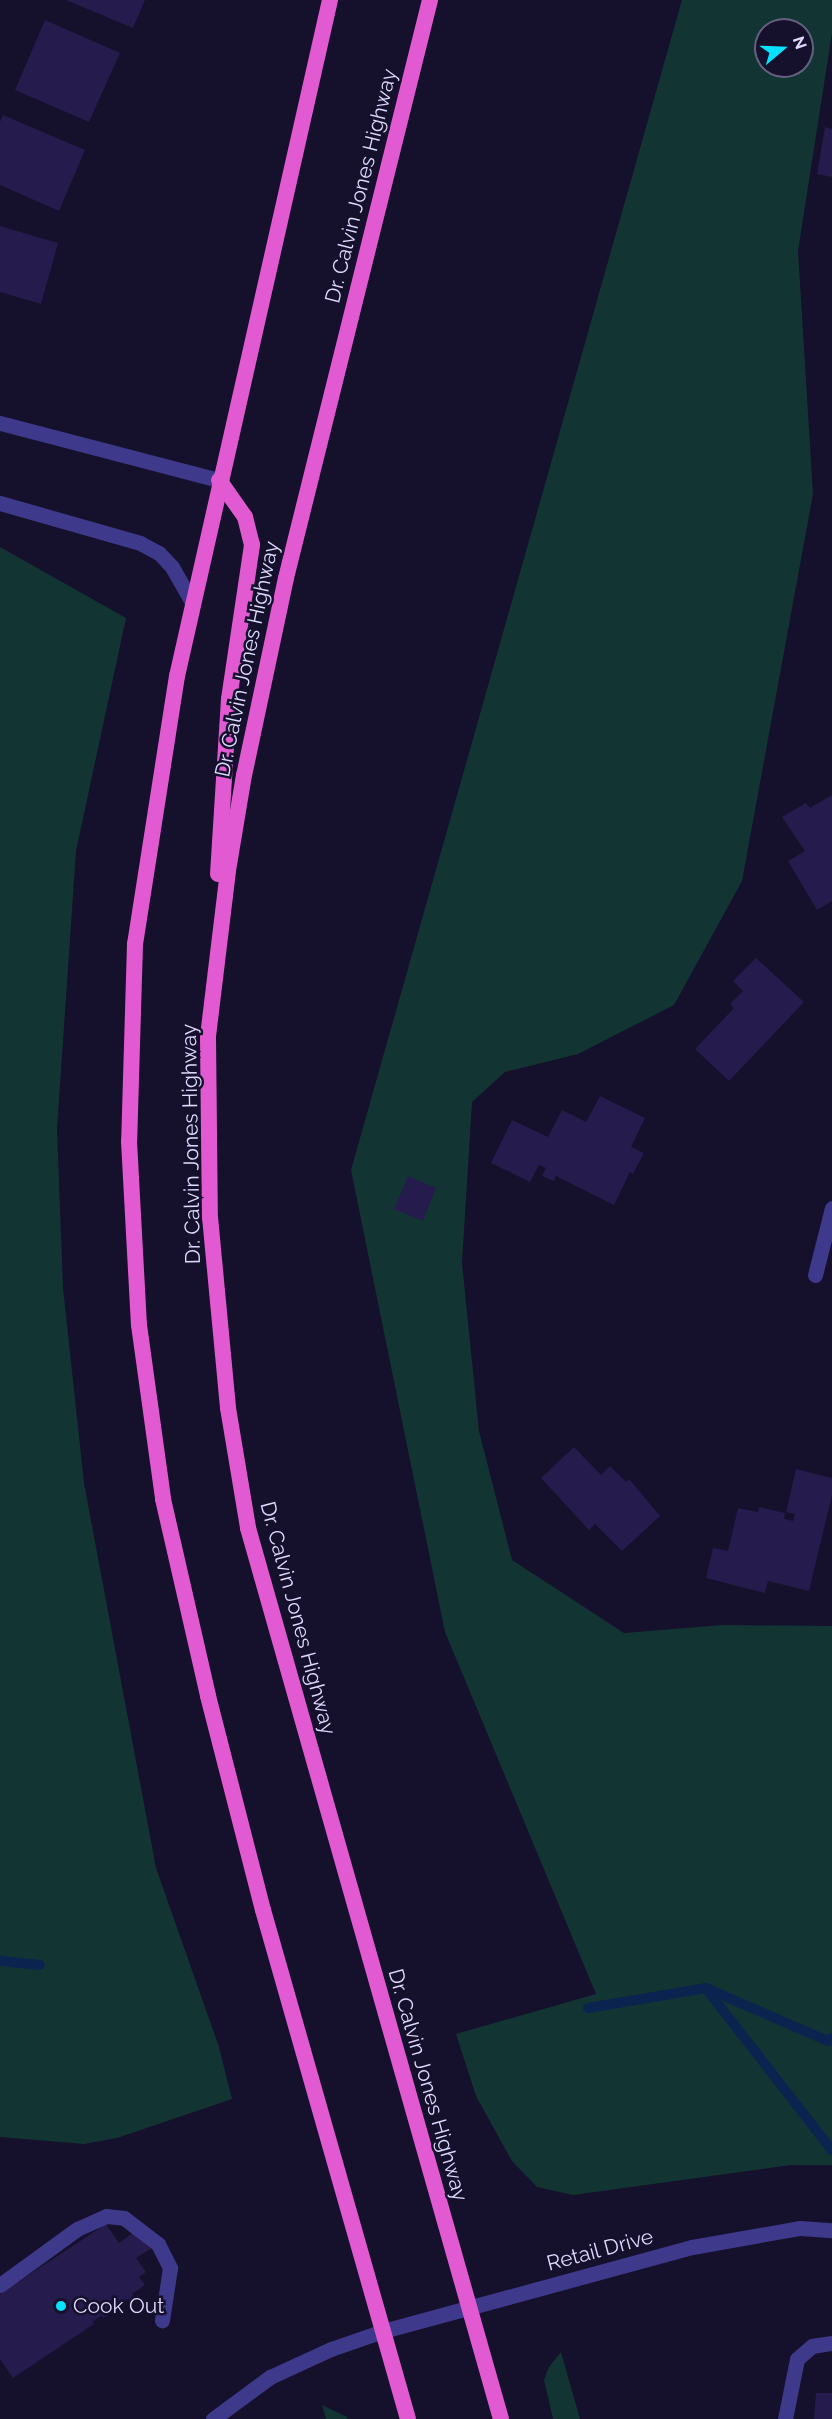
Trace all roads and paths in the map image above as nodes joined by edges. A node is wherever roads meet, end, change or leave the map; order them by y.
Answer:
1 (330, 0) edge
2 (430, 0) edge
3 (0, 423) edge
4 (219, 480) junction
5 (0, 502) edge
6 (192, 602) junction
7 (208, 1037) junction
8 (832, 1208) edge
9 (816, 1275) dead end
10 (832, 2230) edge
11 (0, 2285) edge
12 (471, 2307) junction
13 (162, 2320) dead end
14 (383, 2331) junction
15 (832, 2343) edge
16 (213, 2419) edge
17 (408, 2419) edge
18 (501, 2419) edge
19 (785, 2419) edge

1 - 4 highway
2 - 7 highway, Dr. Calvin Jones Highway
3 - 4 street
4 - 6 highway
4 - 7 highway
5 - 6 street
6 - 14 highway
7 - 12 highway, Dr. Calvin Jones Highway
8 - 9 street
10 - 12 street, Retail Drive
11 - 13 street
12 - 14 street, Retail Drive
12 - 18 highway, Dr. Calvin Jones Highway
14 - 16 street, Retail Drive
14 - 17 highway
15 - 19 street

